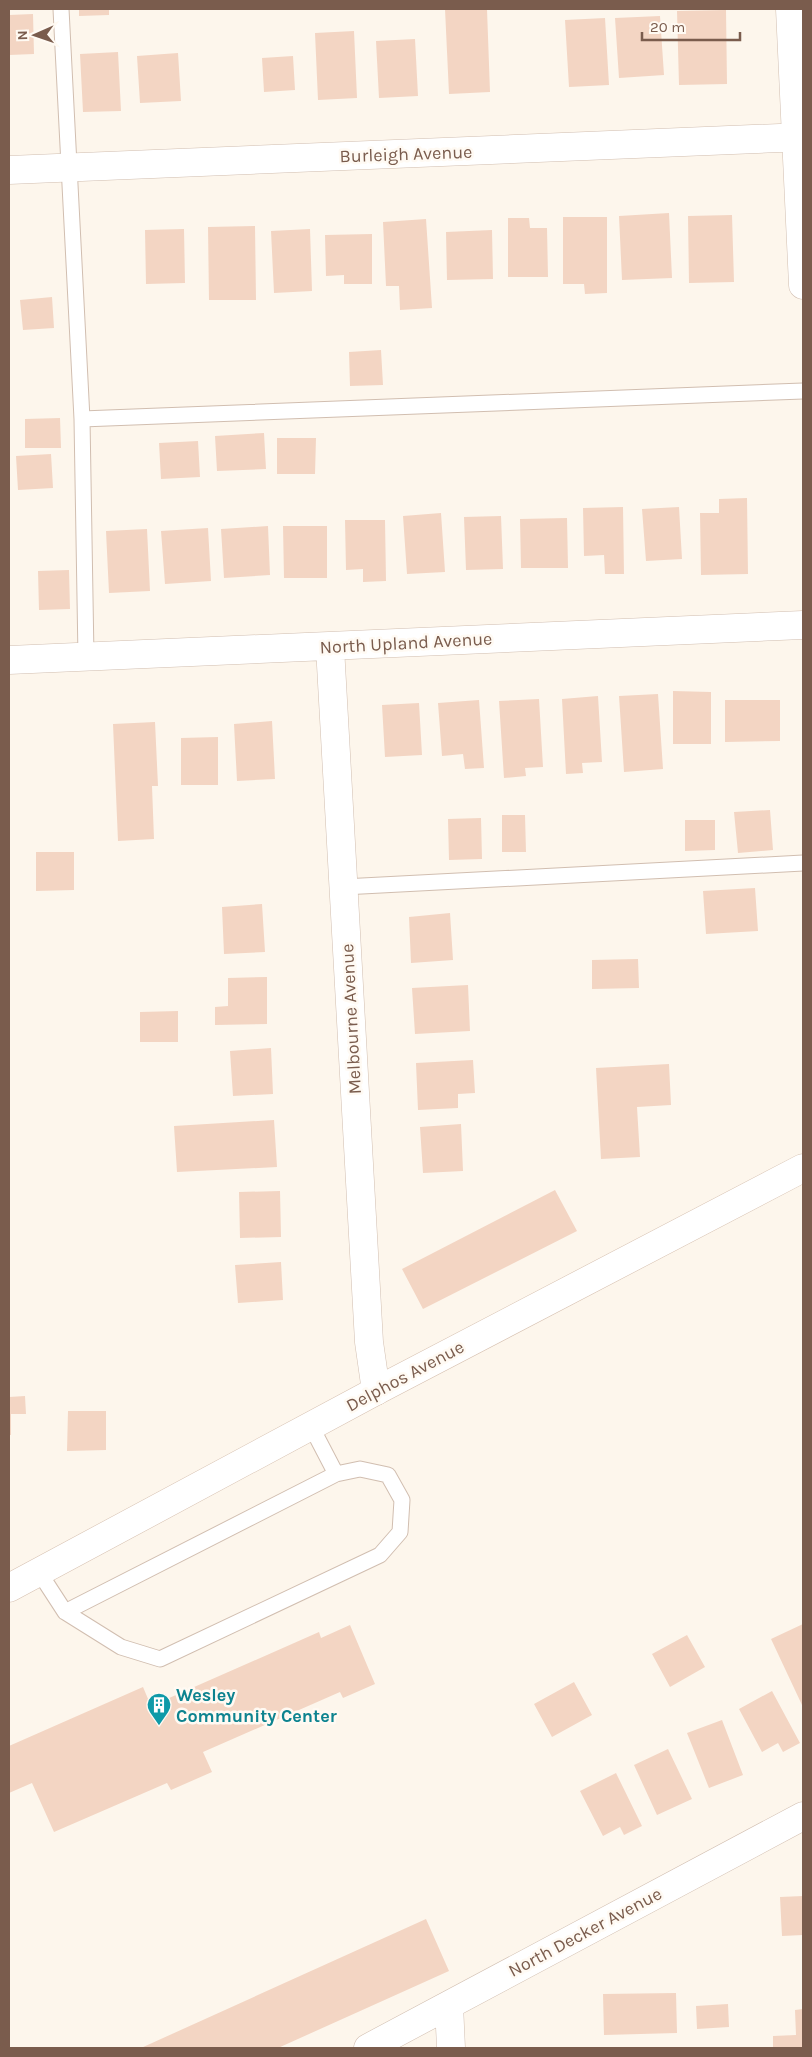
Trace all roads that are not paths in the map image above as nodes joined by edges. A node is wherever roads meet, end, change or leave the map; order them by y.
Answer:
1 (61, 9) edge
2 (790, 9) edge
3 (800, 137) edge
4 (71, 168) junction
5 (9, 170) edge
6 (803, 286) edge
7 (803, 390) edge
8 (82, 419) junction
9 (803, 625) edge
10 (330, 647) junction
11 (86, 657) junction
12 (9, 660) edge
13 (803, 862) edge
14 (343, 887) junction
15 (803, 1168) edge
16 (376, 1391) junction
17 (310, 1426) junction
18 (336, 1474) junction
19 (39, 1572) junction
20 (9, 1588) edge
21 (66, 1612) junction
22 (803, 1816) edge
23 (449, 2005) junction
24 (368, 2048) edge
25 (452, 2048) edge

1 - 4 lane
2 - 3 street
3 - 4 street, Burleigh Avenue
3 - 6 street
4 - 5 street, Burleigh Avenue
4 - 8 lane
7 - 8 lane
8 - 11 lane
9 - 10 street, North Upland Avenue
10 - 11 street, North Upland Avenue
10 - 14 street, Melbourne Avenue
11 - 12 street, North Upland Avenue
13 - 14 lane
14 - 16 street, Melbourne Avenue
15 - 16 street, Delphos Avenue
16 - 17 street, Delphos Avenue
17 - 18 lane
17 - 19 street, Delphos Avenue
18 - 21 lane
18 - 21 lane
19 - 20 street, Delphos Avenue
19 - 21 lane
22 - 23 street, North Decker Avenue
23 - 24 street, North Decker Avenue
23 - 25 street

